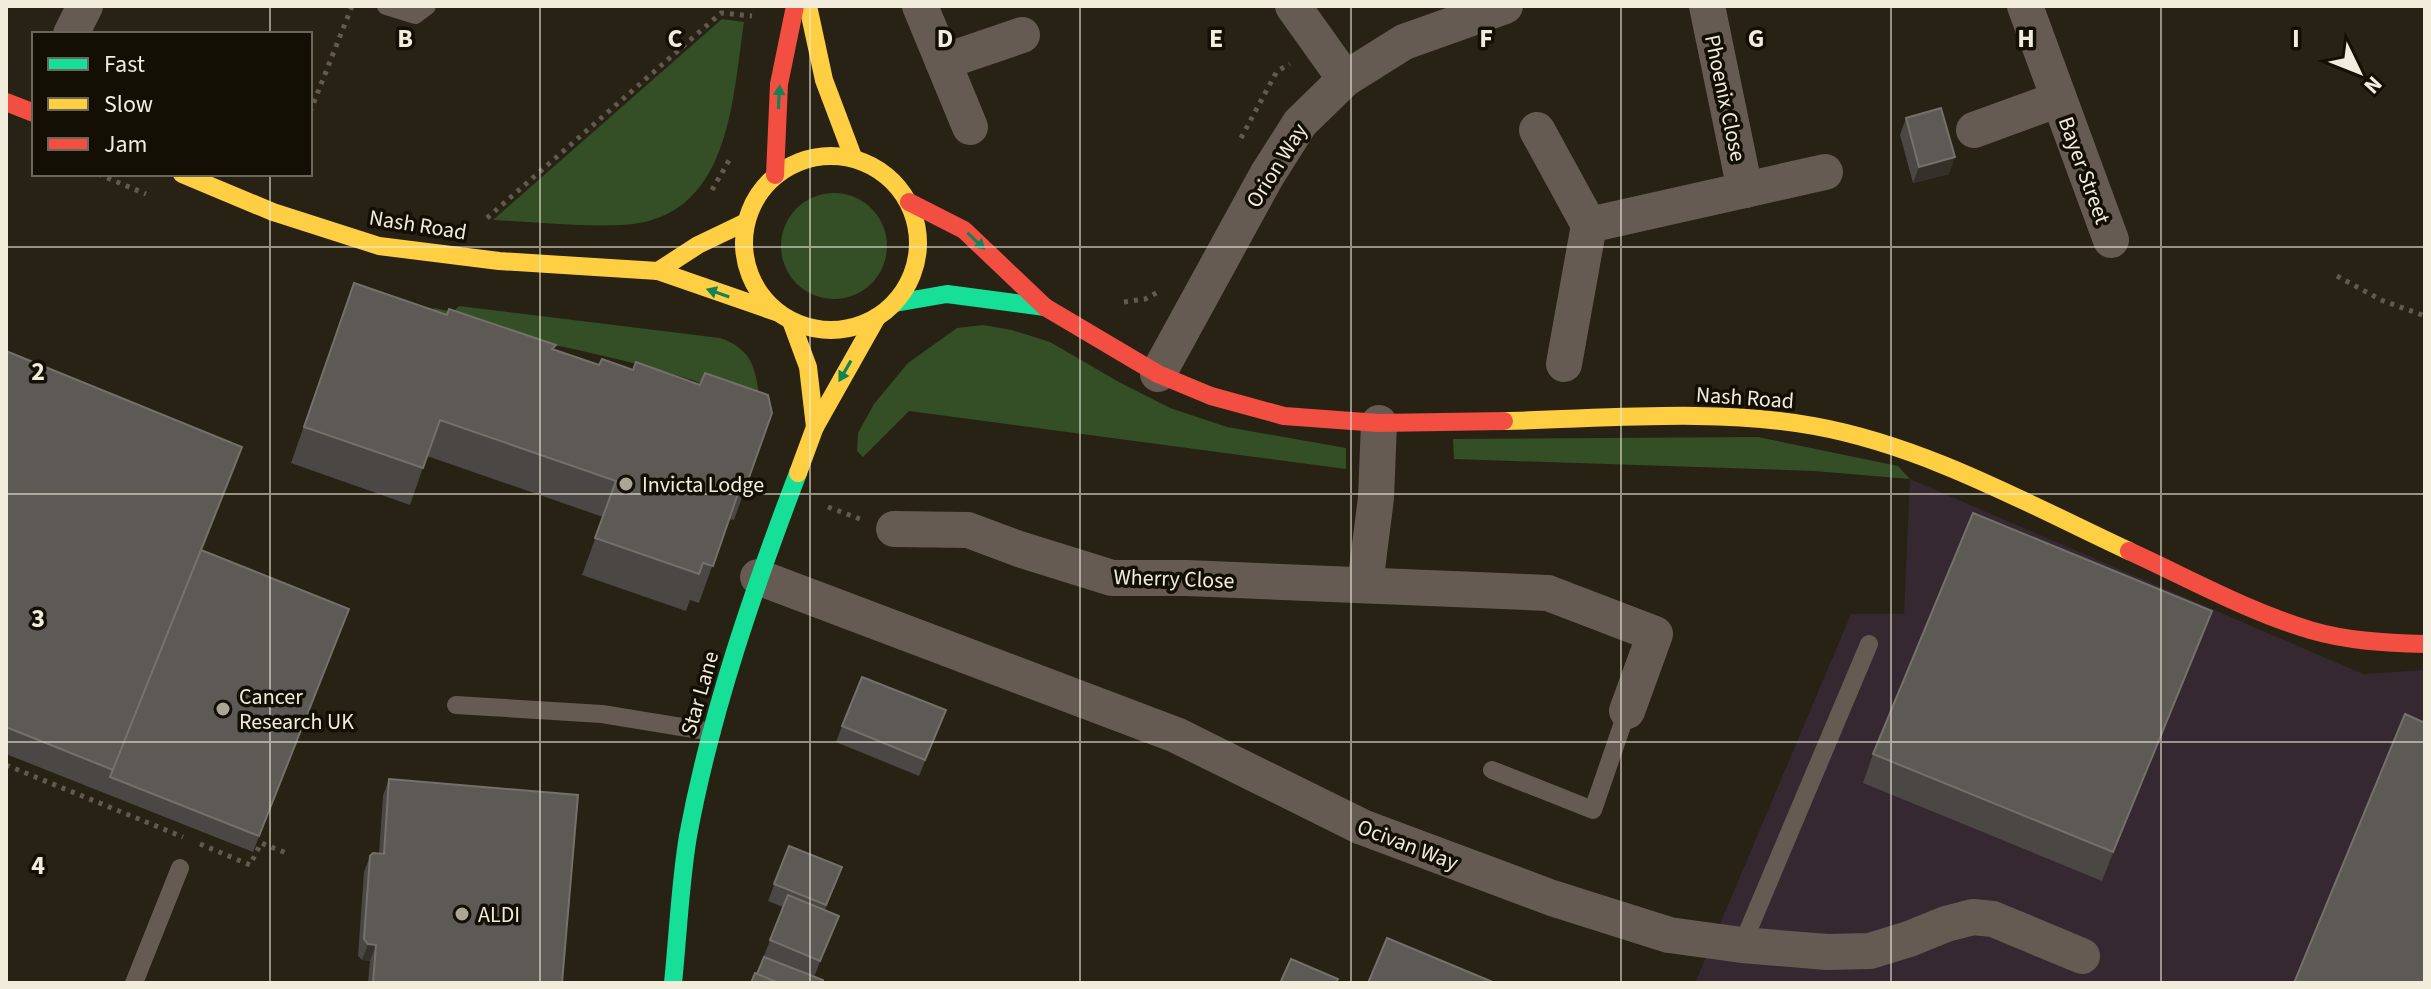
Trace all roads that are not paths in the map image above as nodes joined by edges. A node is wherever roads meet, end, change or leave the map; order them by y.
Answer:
1 (85, 6) edge
2 (386, 6) edge
3 (427, 6) edge
4 (795, 6) edge
5 (808, 6) edge
6 (920, 6) edge
7 (1293, 6) edge
8 (1505, 6) edge
9 (1707, 6) edge
10 (2025, 6) edge
11 (72, 32) edge
12 (1022, 35) dead end
13 (943, 62) junction
14 (1345, 79) junction
15 (2059, 99) junction
16 (6, 102) edge
17 (32, 112) edge
18 (970, 127) dead end
19 (1537, 130) dead end
20 (1974, 130) dead end
21 (853, 157) junction
22 (1825, 172) dead end
23 (775, 175) junction
24 (187, 176) edge
25 (1745, 190) junction
26 (909, 202) junction
27 (746, 222) junction
28 (1589, 225) junction
29 (2111, 240) dead end
30 (658, 271) junction
31 (895, 303) junction
32 (1045, 307) junction
33 (785, 317) junction
34 (877, 317) junction
35 (1564, 364) dead end
36 (1158, 374) junction
37 (1379, 423) junction
38 (815, 427) junction
39 (894, 529) dead end
40 (758, 577) junction
41 (1365, 585) junction
42 (1869, 644) dead end
43 (2425, 644) edge
44 (456, 705) dead end
45 (1627, 711) joint
46 (712, 732) junction
47 (1492, 770) dead end
48 (180, 868) dead end
49 (1742, 945) junction
50 (2082, 956) dead end
51 (134, 983) edge
52 (673, 983) edge

1 - 11 street
2 - 3 lane
23 -> 4 street
5 - 21 street
6 - 13 street
7 - 14 street
8 - 14 street, Orion Way
9 - 25 street, Phoenix Close
10 - 15 street, Bayer Street
12 - 13 street
13 - 18 street
14 - 36 street, Orion Way
15 - 20 street, Bayer Street
15 - 29 street, Bayer Street
16 - 17 street
19 - 28 street
21 - 23 street
21 - 26 street
22 - 25 street, Phoenix Close
23 - 27 street
24 - 30 street, Nash Road
25 - 28 street, Phoenix Close
26 - 31 street
26 -> 32 street, Nash Road
27 - 30 street
27 - 33 street
28 - 35 street
33 -> 30 street, Nash Road
31 - 32 street, Nash Road
31 - 34 street
32 - 36 street, Nash Road
33 - 34 street
33 - 38 street, Star Lane
34 -> 38 street, Star Lane
36 - 37 street, Nash Road
37 - 41 street
37 - 43 street, Nash Road
38 - 40 street, Star Lane
39 - 41 street, Wherry Close
40 - 46 street, Star Lane
40 - 49 street, Ocivan Way
41 - 45 street, Wherry Close
42 - 49 lane
44 - 46 lane
45 - 47 lane
46 - 52 street, Star Lane
48 - 51 lane
49 - 50 street, Ocivan Way

